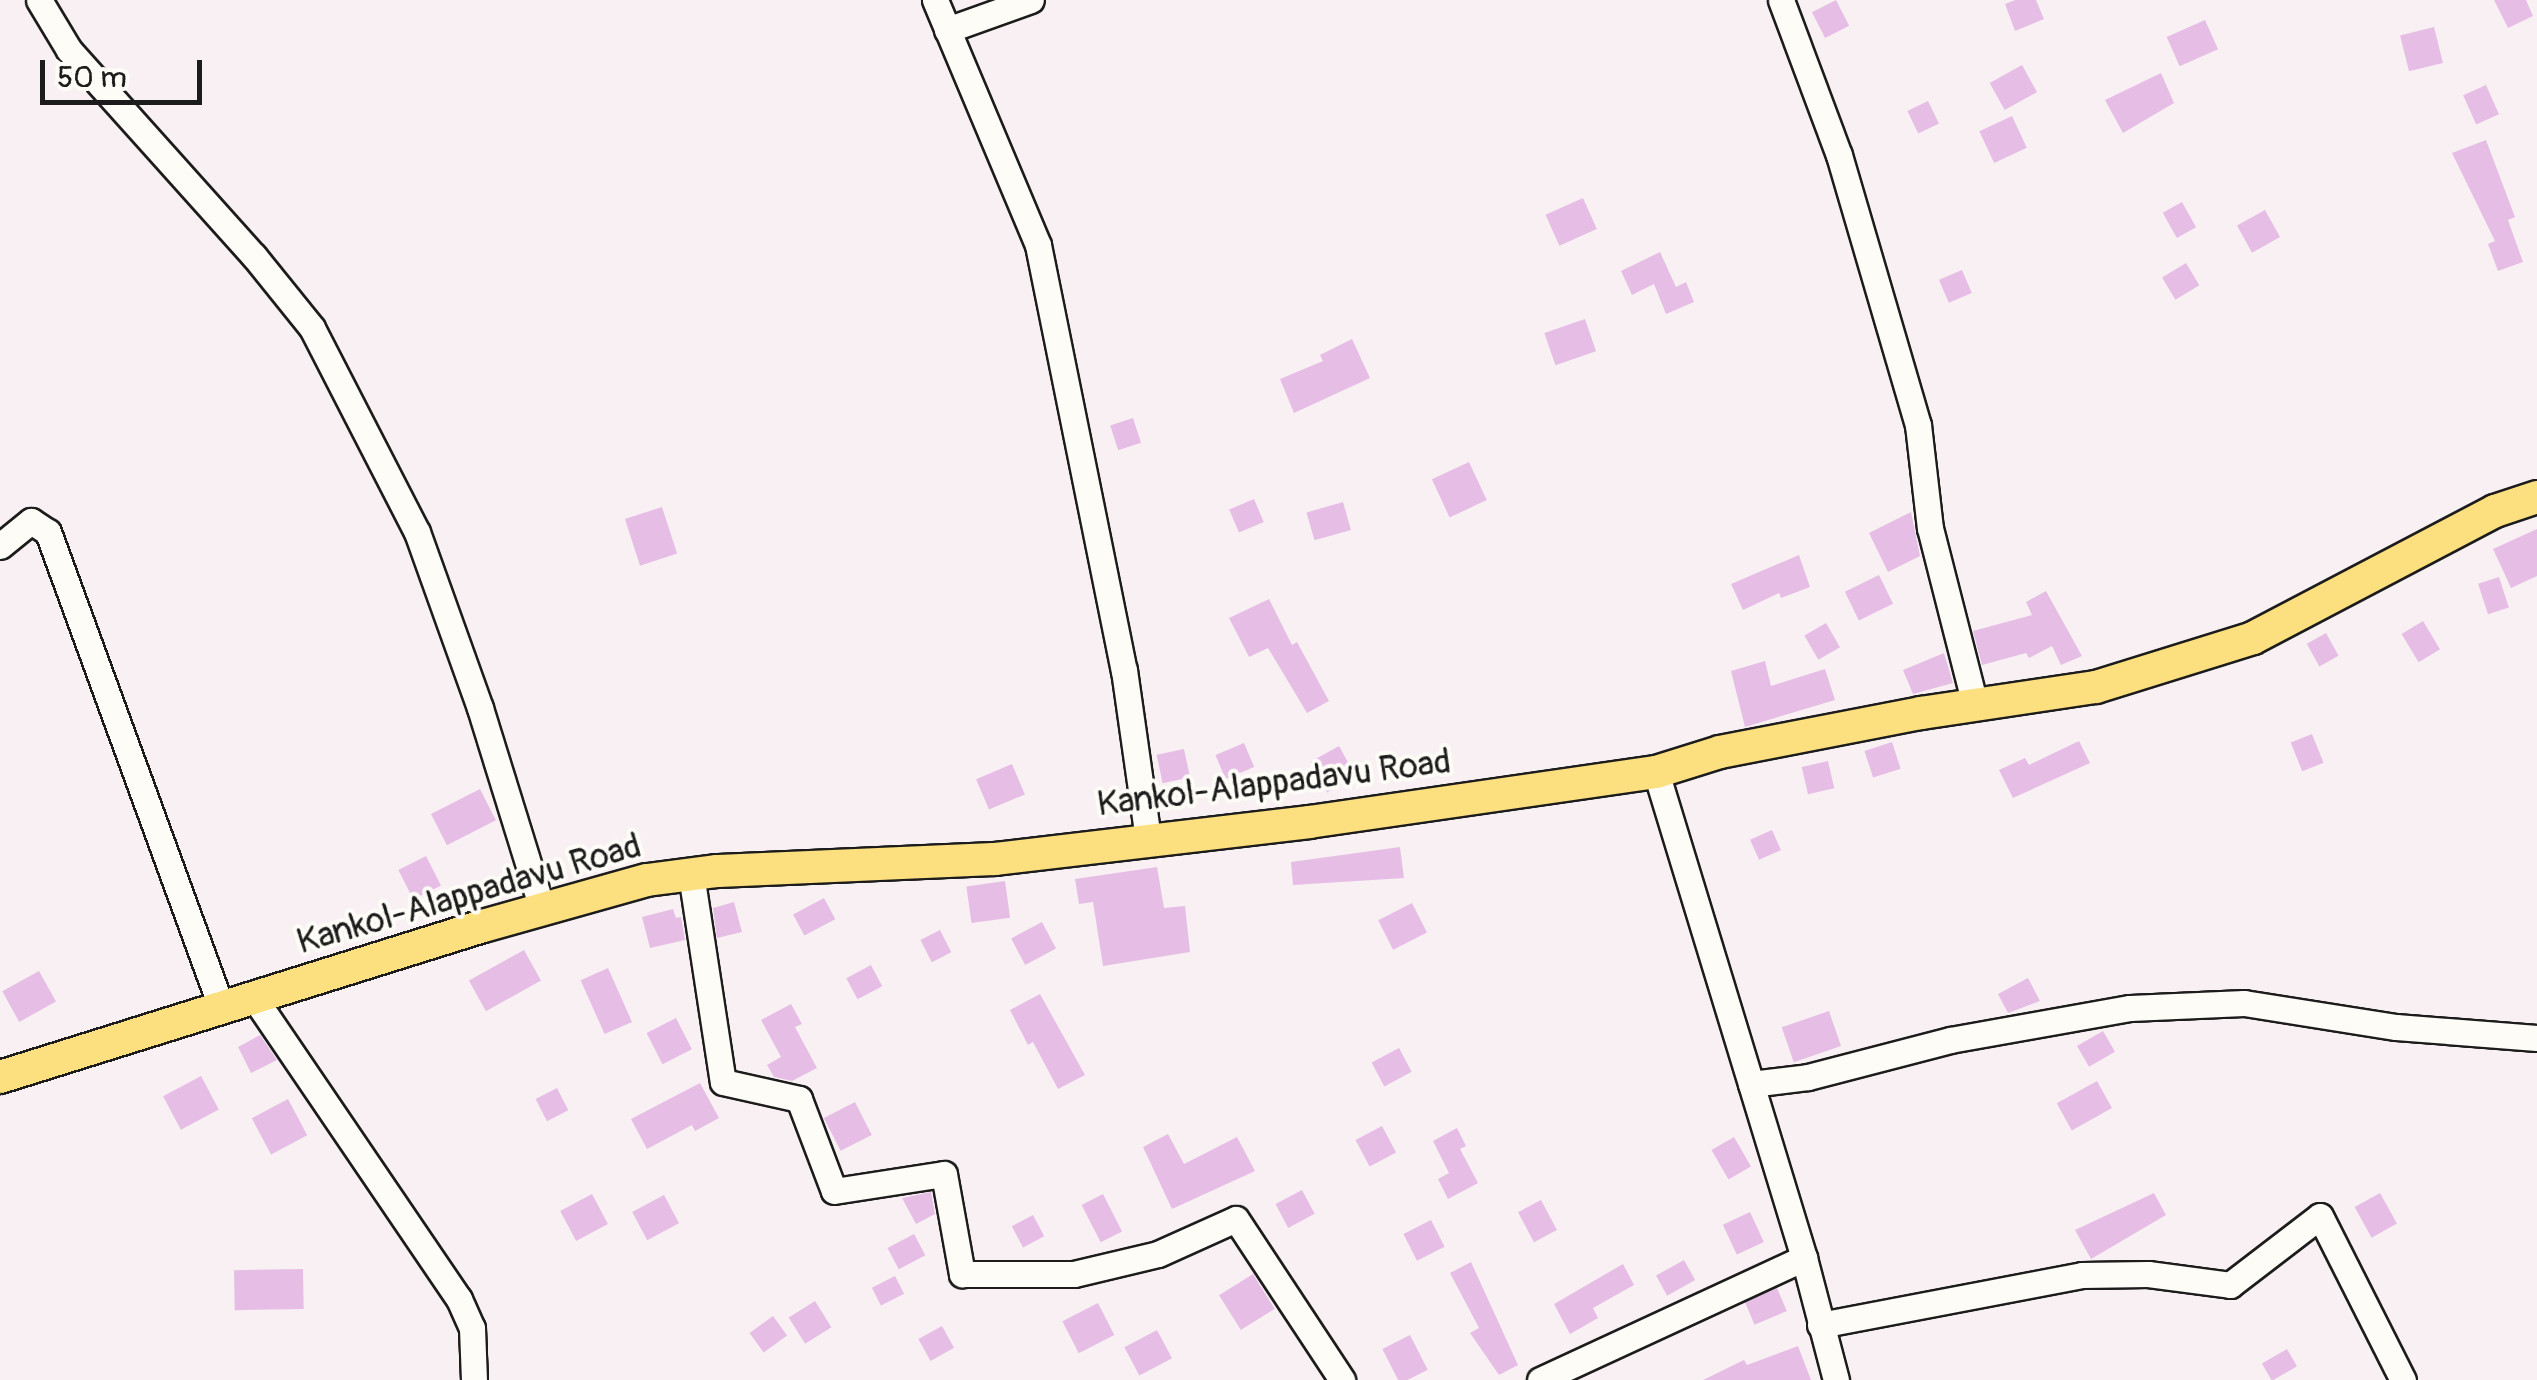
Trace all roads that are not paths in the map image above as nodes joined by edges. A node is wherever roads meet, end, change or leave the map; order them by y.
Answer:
1 (39, 0) edge
2 (934, 0) edge
3 (1031, 0) edge
4 (1781, 0) edge
5 (947, 30) junction
6 (2537, 497) edge
7 (0, 546) edge
8 (1975, 704) junction
9 (1656, 772) junction
10 (1148, 839) junction
11 (692, 874) junction
12 (542, 908) junction
13 (254, 999) junction
14 (222, 1009) junction
15 (2537, 1038) edge
16 (0, 1077) edge
17 (1751, 1084) junction
18 (1804, 1258) junction
19 (1820, 1325) junction
20 (474, 1380) edge
21 (1342, 1380) edge
22 (1540, 1380) edge
23 (1836, 1380) edge
24 (2403, 1380) edge

1 - 12 street
2 - 5 street
3 - 5 street
4 - 8 street
5 - 10 street
6 - 8 main road, Kankol-Alappadavu Road
7 - 14 street
8 - 9 main road, Kankol-Alappadavu Road
9 - 10 main road, Kankol-Alappadavu Road
9 - 17 street
10 - 11 main road, Kankol-Alappadavu Road
11 - 12 main road, Kankol-Alappadavu Road
11 - 21 street
12 - 13 main road, Kankol-Alappadavu Road
13 - 14 main road, Kankol-Alappadavu Road
13 - 20 street
14 - 16 main road, Kankol-Alappadavu Road
15 - 17 street
17 - 18 street
18 - 19 street
18 - 22 street
19 - 23 street
19 - 24 street

